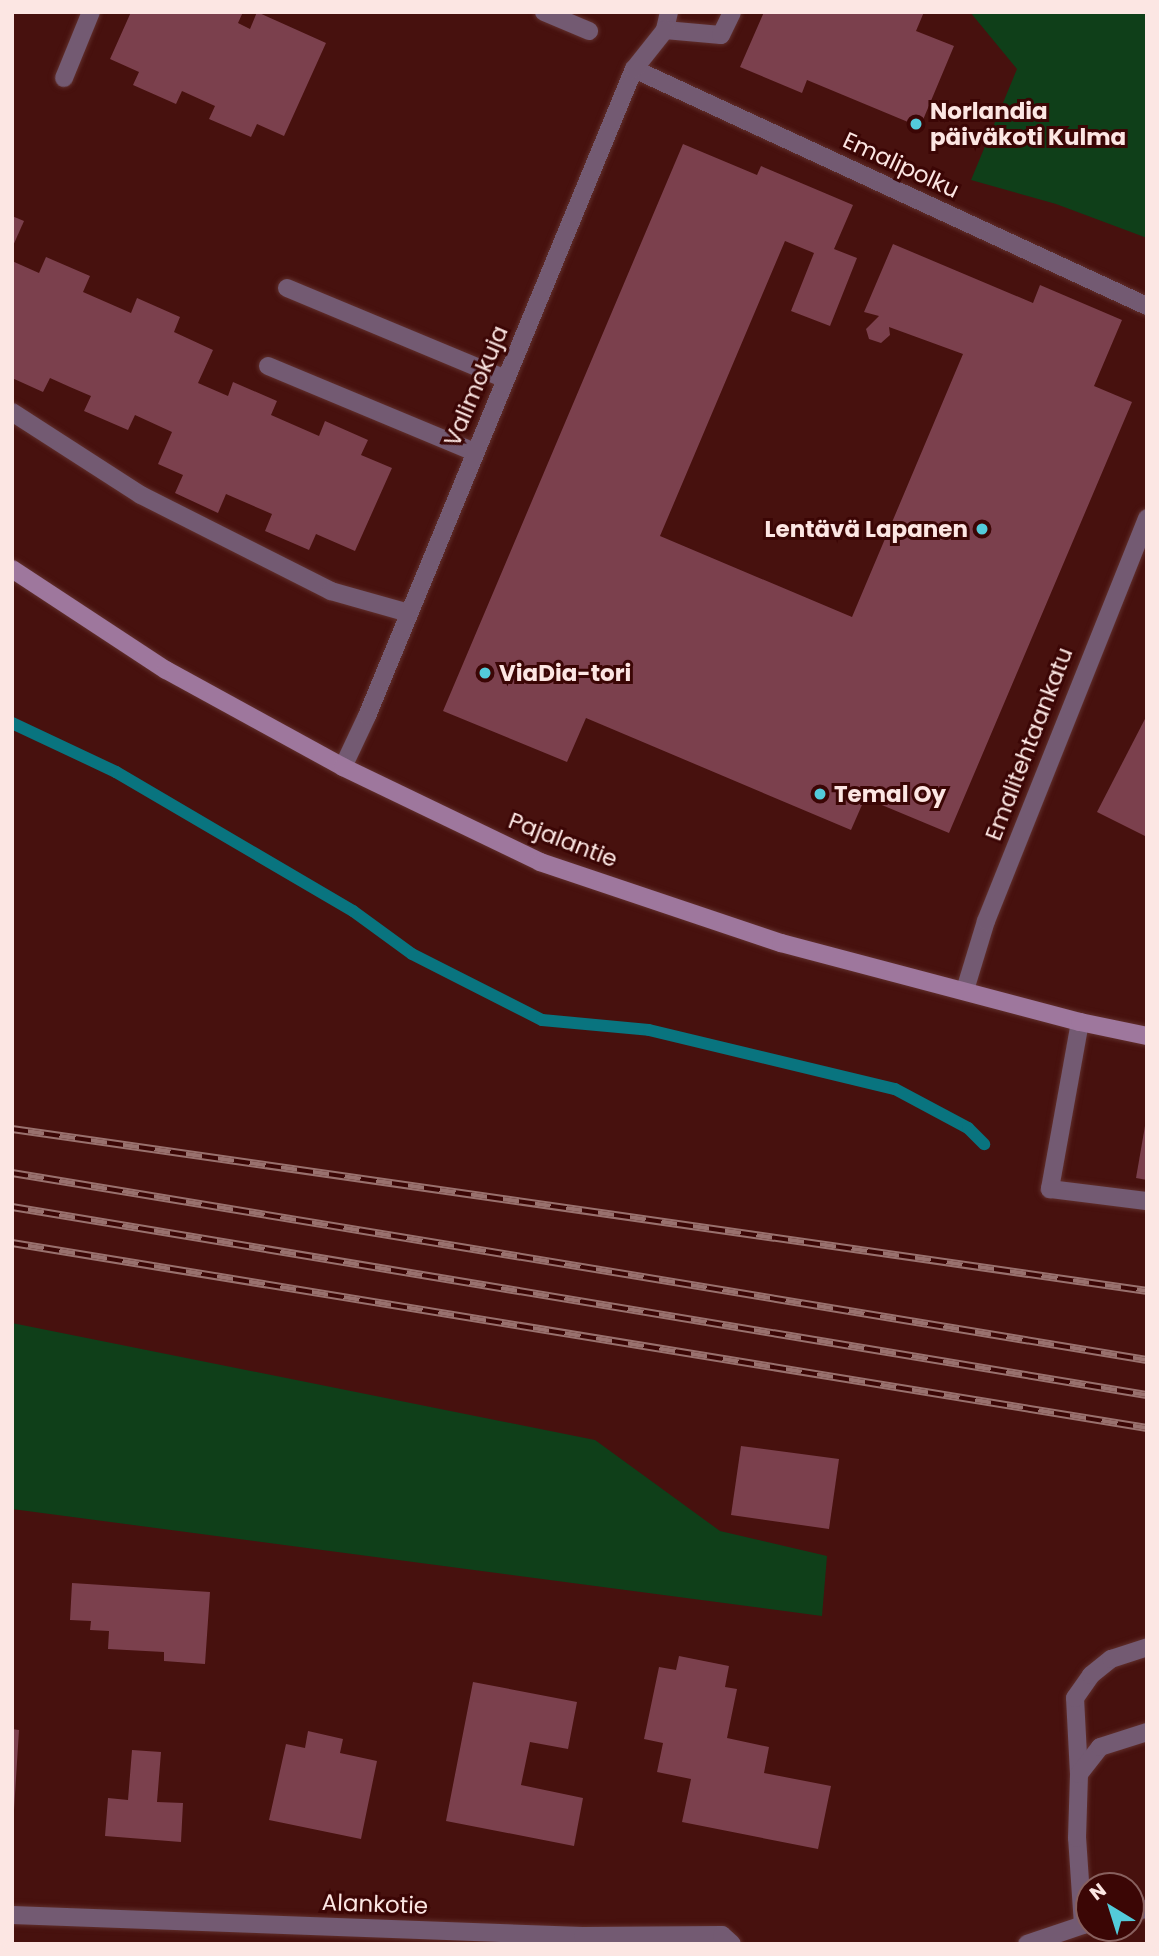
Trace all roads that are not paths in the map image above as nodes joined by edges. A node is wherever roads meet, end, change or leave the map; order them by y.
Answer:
1 (91, 12) edge
2 (544, 12) edge
3 (732, 12) edge
4 (667, 21) edge
5 (589, 31) dead end
6 (634, 69) junction
7 (64, 78) dead end
8 (287, 288) dead end
9 (1147, 306) edge
10 (268, 366) dead end
11 (506, 379) junction
12 (12, 412) edge
13 (475, 452) junction
14 (1147, 518) edge
15 (12, 569) edge
16 (410, 613) junction
17 (343, 768) junction
18 (965, 990) junction
19 (1080, 1022) junction
20 (1147, 1035) edge
21 (1147, 1201) edge
22 (1147, 1647) edge
23 (1147, 1732) edge
24 (1079, 1774) junction
25 (1081, 1872) edge
26 (12, 1915) edge
27 (1075, 1928) edge
28 (732, 1944) edge
29 (1027, 1944) edge

1 - 7 street
2 - 5 street
3 - 4 street
4 - 6 street, Valimokuja
6 - 9 street, Emalipolku
6 - 11 street, Valimokuja
8 - 11 street
10 - 13 street
11 - 13 street, Valimokuja
12 - 16 street
13 - 16 street, Valimokuja
14 - 18 street, Emalitehtaankatu
15 - 17 street, Pajalantie
16 - 17 street, Valimokuja
17 - 18 street, Pajalantie
18 - 19 street, Pajalantie
19 - 20 street, Pajalantie
19 - 21 street
22 - 24 street
23 - 24 street
24 - 25 street
26 - 28 street, Alankotie
27 - 29 street

